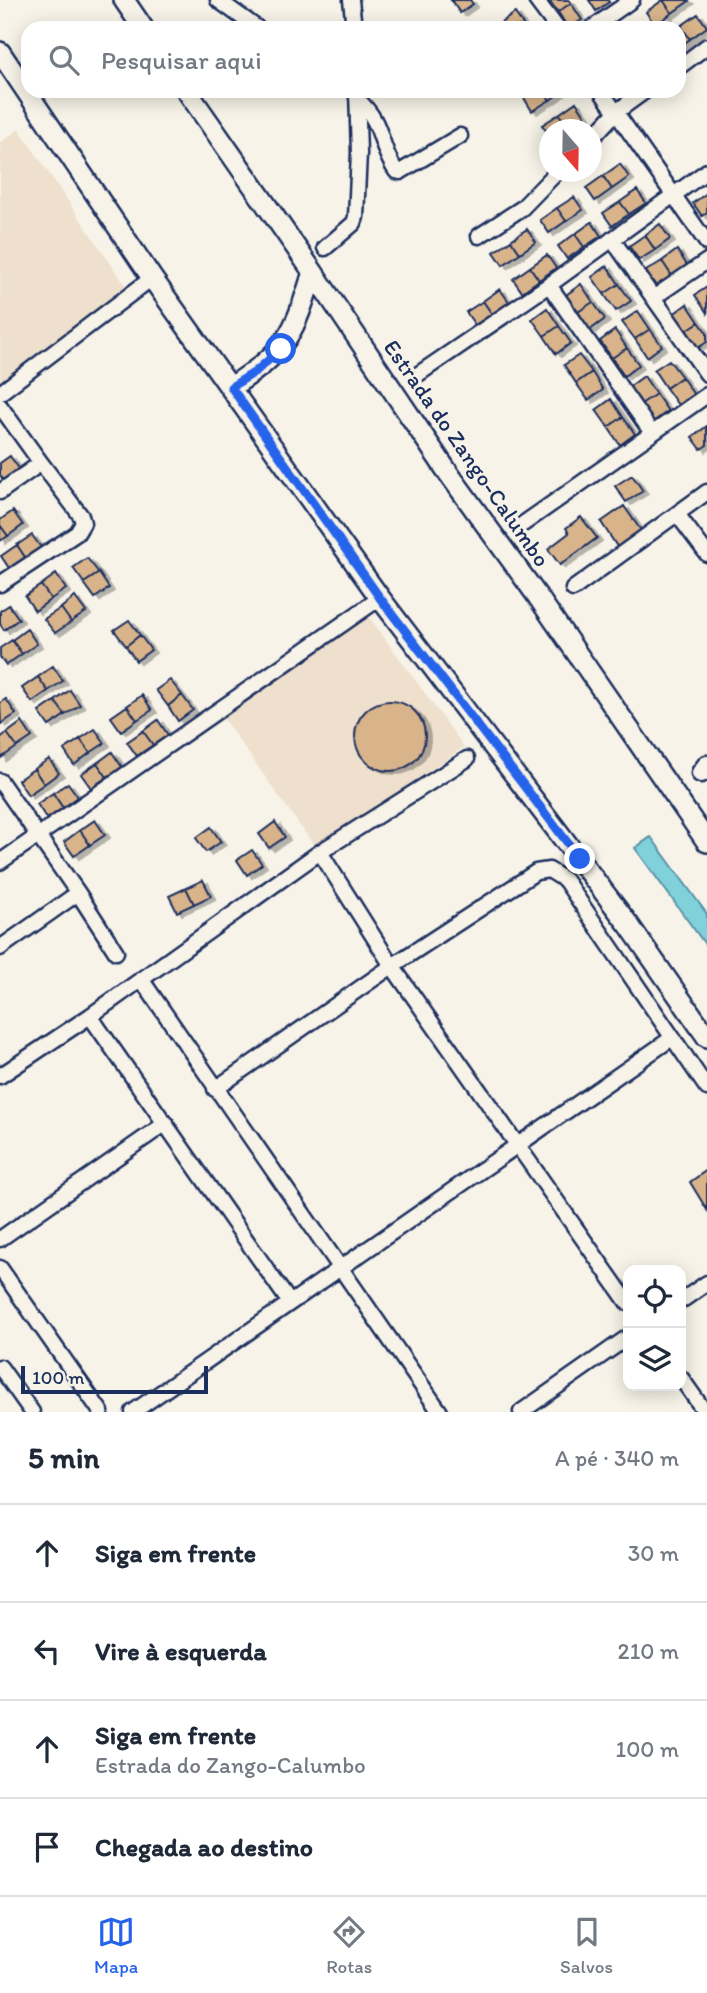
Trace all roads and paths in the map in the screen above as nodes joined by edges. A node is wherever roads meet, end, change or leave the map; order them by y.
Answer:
1 (124, 0) edge
2 (218, 0) edge
3 (351, 0) edge
4 (536, 0) edge
5 (627, 1) edge
6 (138, 21) edge
7 (247, 21) edge
8 (353, 21) edge
9 (551, 21) edge
10 (601, 21) edge
11 (707, 46) edge
12 (0, 52) edge
13 (686, 62) edge
14 (21, 83) edge
15 (31, 98) edge
16 (192, 98) edge
17 (357, 98) edge
18 (360, 98) edge
19 (606, 98) edge
20 (635, 98) edge
21 (616, 112) junction
22 (602, 127) edge
23 (460, 136) dead end
24 (707, 171) edge
25 (547, 182) edge
26 (674, 195) junction
27 (479, 236) dead end
28 (612, 239) junction
29 (707, 243) edge
30 (325, 248) dead end
31 (707, 261) edge
32 (313, 272) junction
33 (152, 278) junction
34 (549, 285) junction
35 (653, 298) junction
36 (707, 374) edge
37 (417, 375) dead end
38 (231, 387) junction
39 (0, 393) edge
40 (707, 395) edge
41 (0, 405) edge
42 (652, 433) junction
43 (41, 463) junction
44 (0, 492) edge
45 (707, 492) edge
46 (677, 514) junction
47 (523, 524) dead end
48 (707, 554) edge
49 (0, 584) edge
50 (573, 589) dead end
51 (380, 598) junction
52 (467, 759) dead end
53 (0, 781) edge
54 (38, 835) junction
55 (707, 842) edge
56 (320, 852) junction
57 (0, 862) edge
58 (78, 892) junction
59 (0, 948) edge
60 (116, 952) dead end
61 (392, 966) junction
62 (141, 979) junction
63 (90, 1016) junction
64 (707, 1037) edge
65 (672, 1038) junction
66 (0, 1076) edge
67 (707, 1088) edge
68 (215, 1089) junction
69 (166, 1123) junction
70 (517, 1144) junction
71 (0, 1239) edge
72 (0, 1268) edge
73 (340, 1269) junction
74 (707, 1283) edge
75 (623, 1296) edge
76 (686, 1298) edge
77 (290, 1303) junction
78 (623, 1341) edge
79 (0, 1367) edge
80 (686, 1385) edge
81 (32, 1412) edge
82 (101, 1412) edge
83 (133, 1412) edge
84 (440, 1412) edge
85 (521, 1412) edge
86 (705, 1412) edge

1 - 6 main road
2 - 7 street
3 - 8 street
4 - 9 street
5 - 10 street
11 - 13 street
12 - 14 main road
15 - 33 main road
16 - 32 main road, Estrada do Zango-Calumbo
17 - 30 street
18 - 23 street
19 - 21 street
20 - 21 street
21 - 22 street
21 - 26 street
24 - 26 street
25 - 27 street
26 - 28 street
26 - 29 street
28 - 34 street
28 - 35 street
31 - 35 street
32 - 38 main road
32 - 55 main road, Estrada do Zango-Calumbo
33 - 38 main road
33 - 39 street
34 - 37 street
34 - 42 street
35 - 36 street
38 - 51 main road
40 - 42 street
41 - 43 street
42 - 47 street
43 - 44 street
43 - 49 street
45 - 46 street
46 - 48 street
46 - 50 street
51 - 54 street
51 - 64 main road
52 - 56 street
53 - 54 street
54 - 57 street
54 - 58 street
56 - 61 street
56 - 62 street
58 - 59 street
58 - 60 street
61 - 65 street
61 - 68 street
61 - 70 street
62 - 63 street
62 - 68 street
63 - 66 street
63 - 69 street
65 - 67 street
65 - 70 street
68 - 73 street
69 - 71 street
69 - 77 street
70 - 73 street
70 - 75 street
72 - 82 street
73 - 77 street
73 - 84 street
74 - 76 street
77 - 83 street
78 - 85 street
79 - 81 street
80 - 86 street

